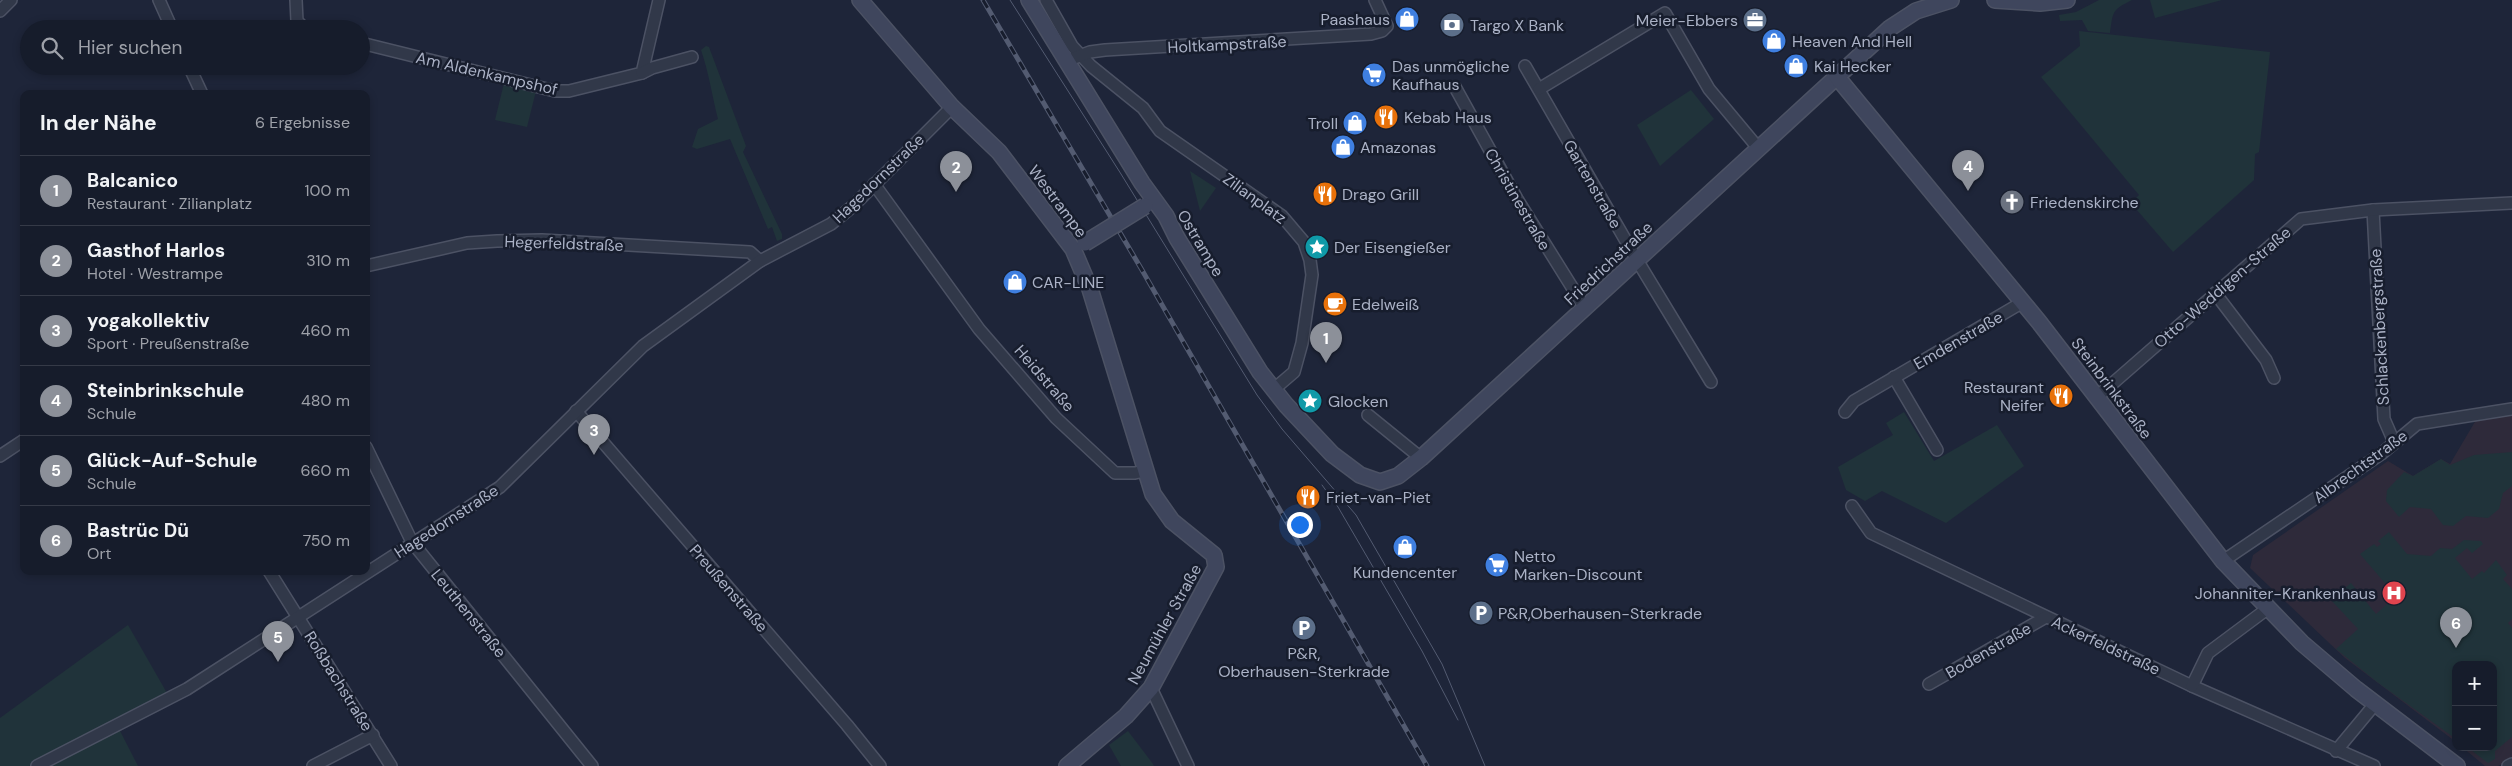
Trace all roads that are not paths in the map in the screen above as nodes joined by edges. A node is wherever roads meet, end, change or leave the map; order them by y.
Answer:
1 (10, 0) edge
2 (159, 0) edge
3 (296, 0) edge
4 (658, 0) edge
5 (860, 0) edge
6 (1028, 0) edge
7 (1046, 0) edge
8 (1375, 0) edge
9 (1951, 0) edge
10 (1995, 0) edge
11 (2067, 0) edge
12 (0, 11) edge
13 (168, 20) edge
14 (297, 20) edge
15 (370, 45) edge
16 (1080, 56) junction
17 (692, 57) dead end
18 (1066, 62) junction
19 (1526, 66) dead end
20 (642, 73) junction
21 (193, 75) edge
22 (1837, 77) junction
23 (1455, 87) dead end
24 (1539, 88) junction
25 (200, 90) edge
26 (952, 107) junction
27 (1759, 149) junction
28 (874, 184) junction
29 (2512, 203) edge
30 (1149, 204) junction
31 (2373, 210) junction
32 (1079, 246) junction
33 (1637, 260) junction
34 (760, 261) junction
35 (370, 265) edge
36 (2216, 293) junction
37 (2023, 302) junction
38 (1585, 308) junction
39 (1894, 377) junction
40 (2274, 378) dead end
41 (1711, 382) dead end
42 (1273, 390) junction
43 (2097, 396) junction
44 (2512, 410) edge
45 (576, 411) junction
46 (1845, 412) dead end
47 (1368, 415) dead end
48 (2394, 442) junction
49 (20, 443) edge
50 (1937, 450) dead end
51 (0, 456) edge
52 (370, 456) edge
53 (1421, 458) junction
54 (1144, 471) junction
55 (1402, 474) joint
56 (1852, 506) dead end
57 (412, 542) junction
58 (2222, 561) junction
59 (370, 570) edge
60 (272, 575) edge
61 (363, 575) edge
62 (2267, 610) junction
63 (2046, 617) junction
64 (300, 618) junction
65 (1929, 684) dead end
66 (2192, 686) junction
67 (1151, 688) junction
68 (2375, 704) junction
69 (372, 735) junction
70 (2336, 751) junction
71 (2512, 764) edge
72 (37, 766) edge
73 (312, 766) edge
74 (391, 766) edge
75 (592, 766) edge
76 (880, 766) edge
77 (1067, 766) edge
78 (1188, 766) edge
79 (2374, 766) edge
80 (2456, 766) edge
81 (2508, 766) edge

1 - 12 street
2 - 13 street
3 - 14 street
4 - 20 street
5 - 26 main road, Westrampe
6 - 18 main road, Ostrampe
7 - 16 street
8 - 16 street, Holtkampstraße
9 - 22 main road, Friedrichstraße
10 - 11 main road
15 - 20 street, Am Aldenkampshof
16 - 18 street, Holtkampstraße
16 - 42 street, Zilianplatz
17 - 20 street, Am Aldenkampshof
18 - 30 main road, Ostrampe
19 - 24 street, Gartenstraße
21 - 25 street
22 - 27 main road, Friedrichstraße
22 - 37 main road, Steinbrinkstraße
23 - 38 street, Christinestraße
24 - 27 street
24 - 33 street, Gartenstraße
26 - 28 street, Hagedornstraße
26 - 32 main road, Westrampe
27 - 33 main road, Friedrichstraße
28 - 34 street, Hagedornstraße
28 - 54 street, Heidstraße
29 - 31 street, Otto-Weddigen-Straße
30 - 32 main road, bridge
30 - 42 main road, Ostrampe
31 - 36 street, Otto-Weddigen-Straße
31 - 48 street, Schlackenbergstraße
32 - 54 main road, Westrampe
33 - 38 main road, Friedrichstraße
33 - 41 street, Gartenstraße
34 - 35 street, Hegerfeldstraße
34 - 45 street, Hagedornstraße
36 - 40 street
36 - 43 street, Otto-Weddigen-Straße
37 - 39 street, Emdenstraße
37 - 43 main road, Steinbrinkstraße
38 - 53 main road, Friedrichstraße
39 - 46 street, Emdenstraße
39 - 50 street, Emdenstraße
42 - 55 main road, Ostrampe
43 - 58 main road, Steinbrinkstraße
44 - 48 street, Albrechtstraße
45 - 57 street, Hagedornstraße
45 - 76 street, Preußenstraße
47 - 53 street
48 - 58 street, Albrechtstraße
49 - 51 street
52 - 57 street, Leuthenstraße
53 - 55 main road, Friedrichstraße
54 - 67 main road, Neumühler Straße
56 - 63 street, Ackerfeldstraße
57 - 59 street, Hagedornstraße
57 - 75 street, Leuthenstraße
58 - 62 main road, Steinbrinkstraße
60 - 64 street, Roßbachstraße
61 - 64 street, Hagedornstraße
62 - 66 street
62 - 68 main road, Steinbrinkstraße
63 - 65 street, Bodenstraße
63 - 66 street, Ackerfeldstraße
64 - 69 street, Roßbachstraße
64 - 72 street, Hagedornstraße
66 - 70 street, Ackerfeldstraße
67 - 77 main road, Neumühler Straße
67 - 78 street
68 - 70 street
68 - 80 main road, Steinbrinkstraße
69 - 73 street
69 - 74 street, Roßbachstraße
70 - 79 street, Ackerfeldstraße
71 - 81 street

